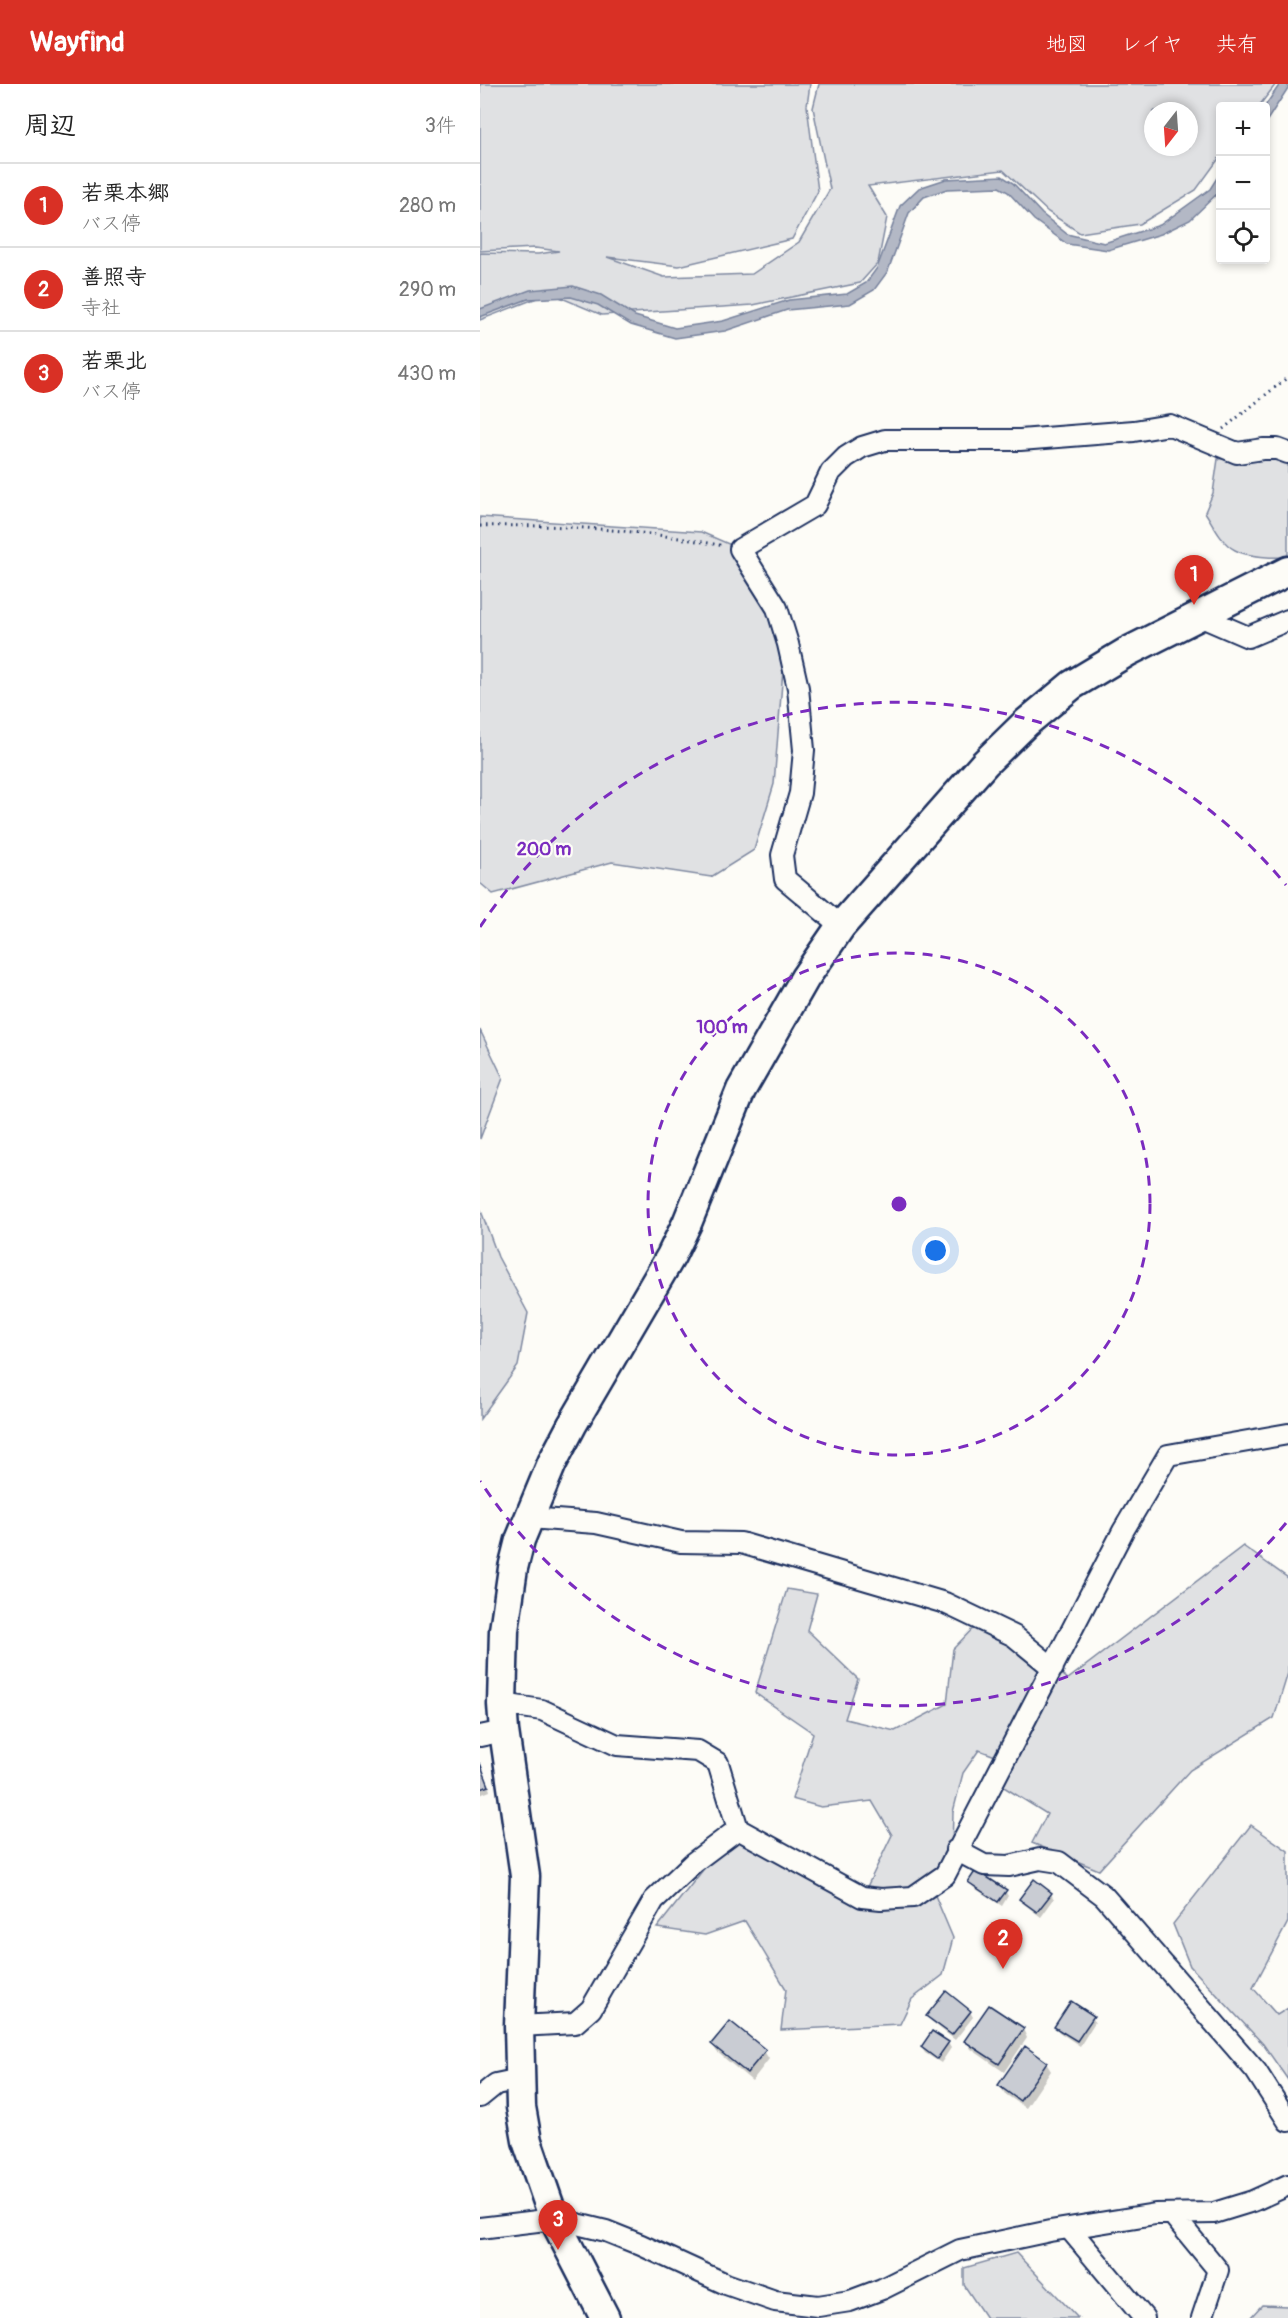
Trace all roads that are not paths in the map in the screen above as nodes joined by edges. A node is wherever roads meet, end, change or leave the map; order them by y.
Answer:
1 (1288, 453) edge
2 (1288, 571) edge
3 (1197, 615) junction
4 (1288, 620) edge
5 (841, 926) junction
6 (1288, 1434) edge
7 (529, 1518) junction
8 (1053, 1668) junction
9 (495, 1724) edge
10 (738, 1829) junction
11 (956, 1850) junction
12 (519, 2026) junction
13 (520, 2079) junction
14 (480, 2097) edge
15 (1288, 2121) edge
16 (1288, 2185) edge
17 (1172, 2214) junction
18 (554, 2219) junction
19 (480, 2228) edge
20 (1068, 2228) junction
21 (605, 2318) edge
22 (1144, 2318) edge
23 (1202, 2318) edge

1 - 5 street
2 - 3 street
3 - 4 street
3 - 5 street
5 - 7 street
6 - 8 street
7 - 8 street
7 - 9 street
8 - 11 street
9 - 10 street
9 - 12 street
10 - 11 street
10 - 12 street
11 - 15 street
12 - 13 street
13 - 14 street
13 - 18 street
16 - 17 street
17 - 20 street
17 - 23 street
18 - 19 street
18 - 20 street
18 - 21 street
20 - 22 street

